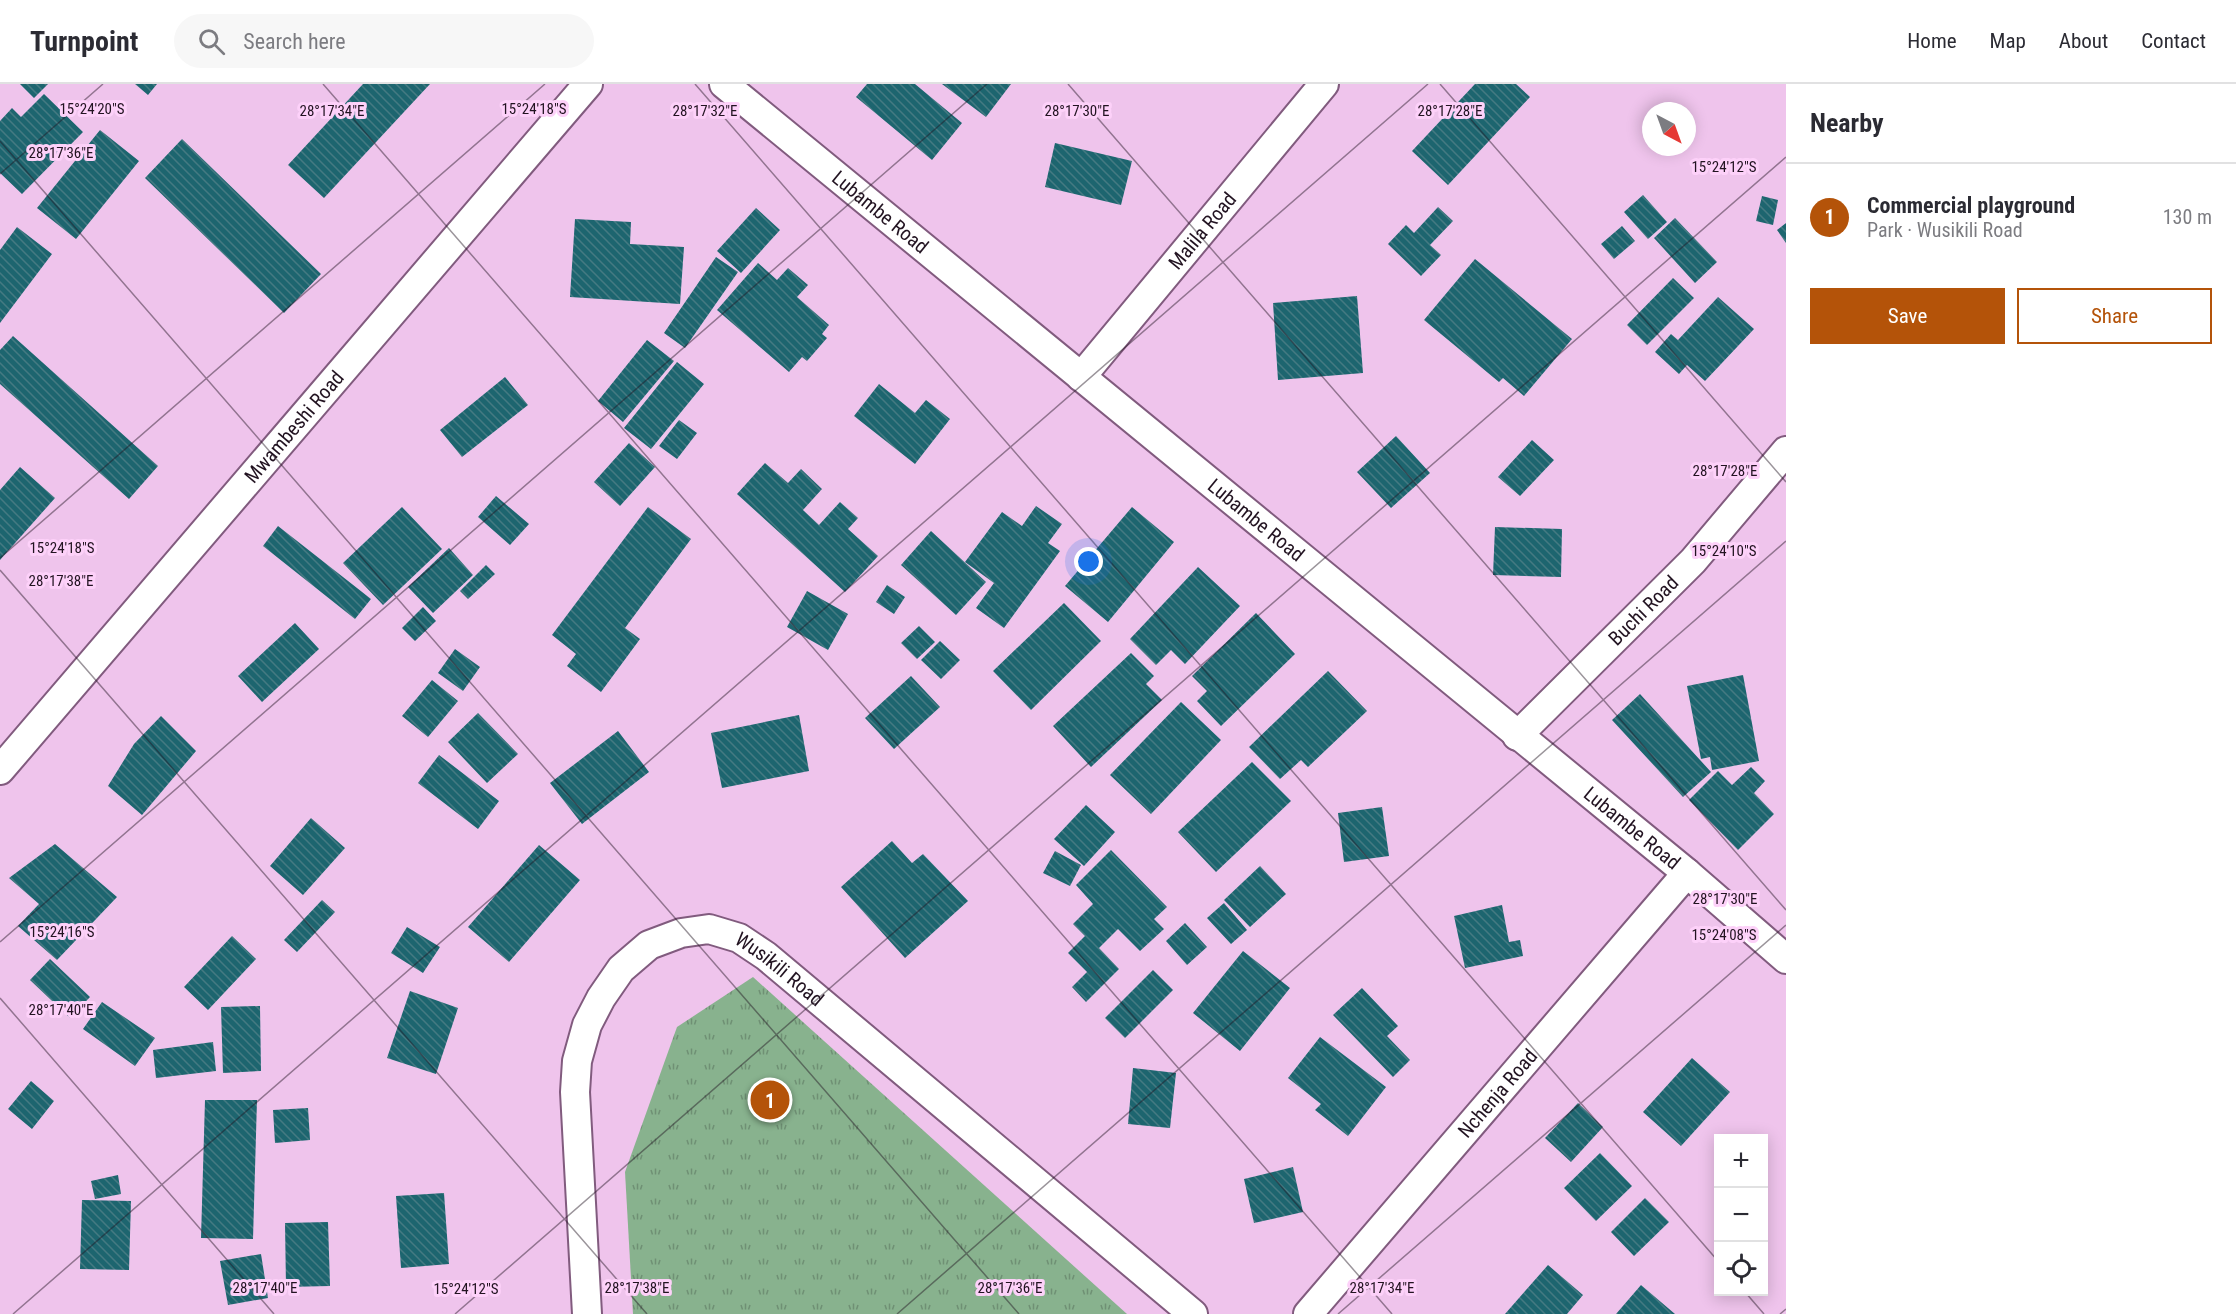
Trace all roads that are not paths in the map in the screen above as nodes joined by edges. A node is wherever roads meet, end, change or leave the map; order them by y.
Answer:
1 (588, 84) edge
2 (724, 84) edge
3 (1324, 84) edge
4 (1082, 377) junction
5 (1786, 451) edge
6 (1517, 736) junction
7 (0, 770) edge
8 (1687, 873) junction
9 (1786, 959) edge
10 (587, 1314) edge
11 (1193, 1314) edge
12 (1308, 1314) edge

1 - 7 street, Mwambeshi Road
2 - 4 street, Lubambe Road
3 - 4 street, Malila Road
4 - 6 street, Lubambe Road
5 - 6 street, Buchi Road
6 - 8 street, Lubambe Road
8 - 9 street, Lubambe Road
8 - 12 street, Nchenja Road
10 - 11 street, Wusikili Road

